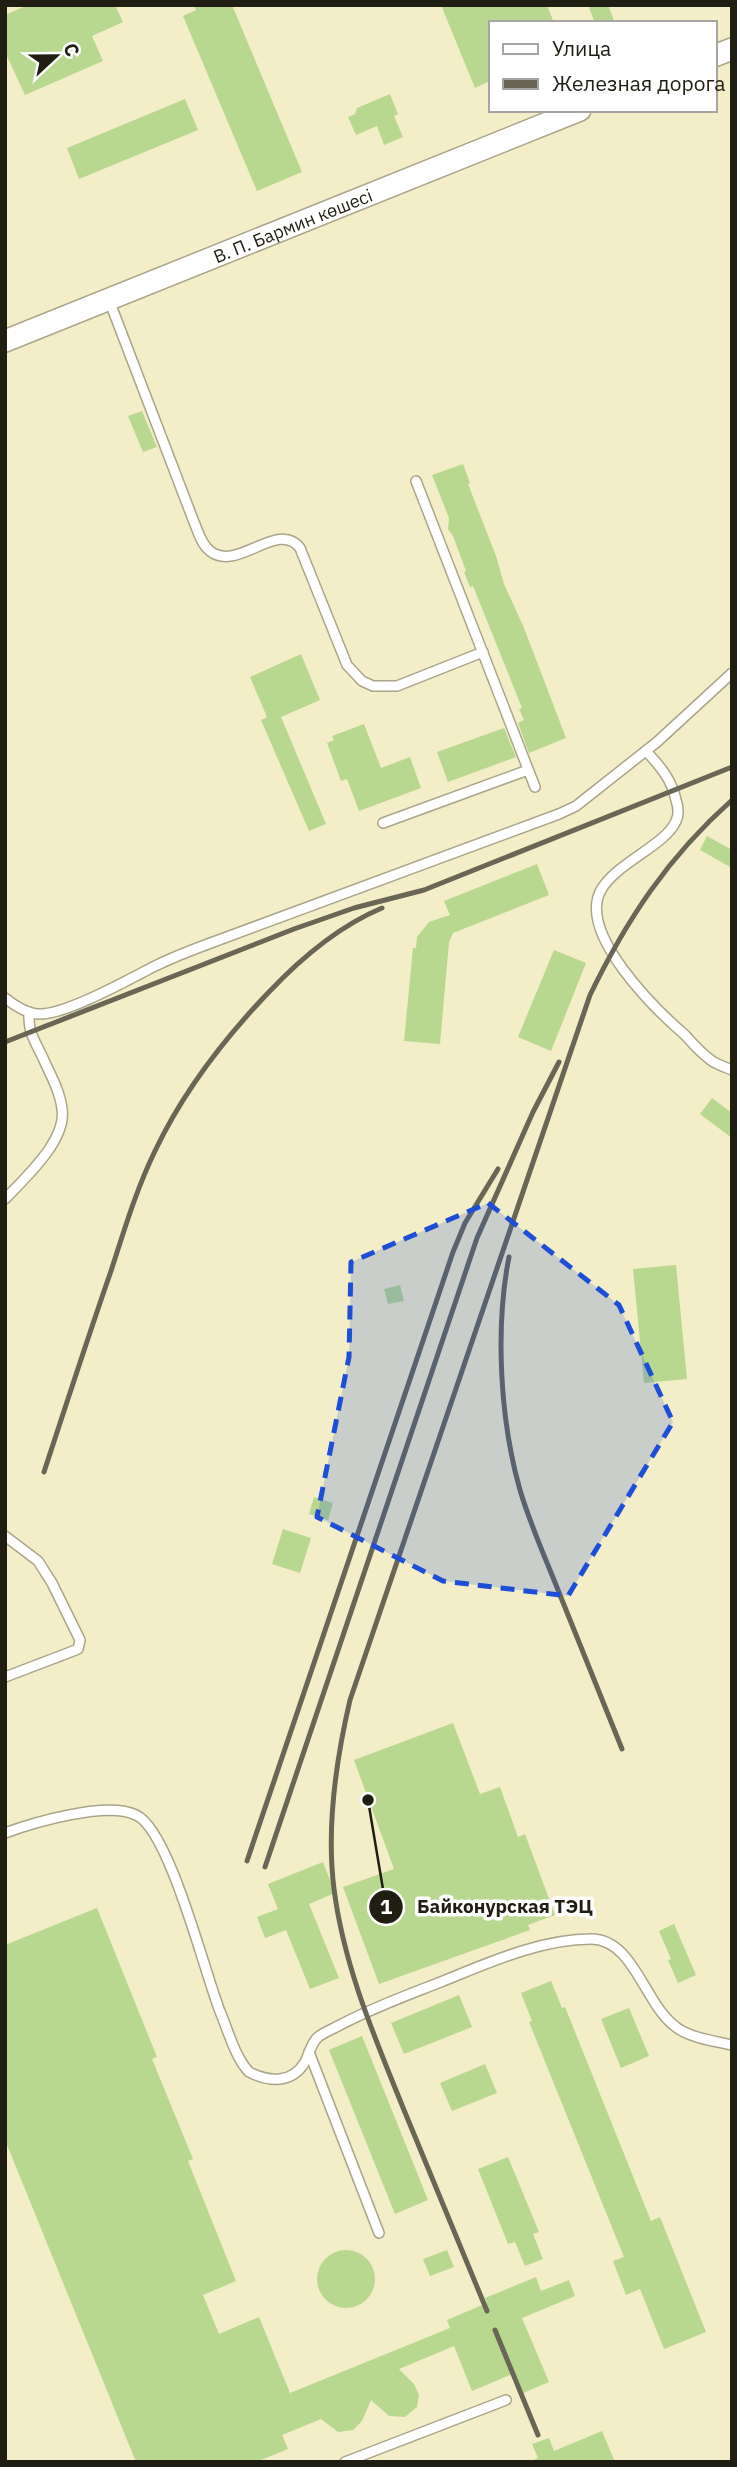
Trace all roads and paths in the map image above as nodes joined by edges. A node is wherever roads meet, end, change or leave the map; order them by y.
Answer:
1 (575, 112) edge
2 (109, 300) junction
3 (5, 341) edge
4 (416, 481) dead end
5 (483, 652) junction
6 (732, 673) edge
7 (646, 751) junction
8 (528, 770) junction
9 (536, 787) dead end
10 (383, 823) dead end
11 (5, 998) edge
12 (29, 1012) junction
13 (732, 1070) edge
14 (5, 1199) edge
15 (5, 1536) edge
16 (5, 1677) edge
17 (5, 1833) edge
18 (732, 2045) edge
19 (309, 2052) junction
20 (379, 2233) dead end
21 (506, 2400) dead end
22 (345, 2462) edge

1 - 2 street, В. П. Бармин көшесі
2 - 3 street, В. П. Бармин көшесі
2 - 5 lane
4 - 5 lane
5 - 8 lane
6 - 7 lane
7 - 12 lane
7 - 13 lane
8 - 9 lane
8 - 10 lane
11 - 12 lane
12 - 14 lane
15 - 16 lane
17 - 19 lane
18 - 19 lane
19 - 20 lane
21 - 22 lane

